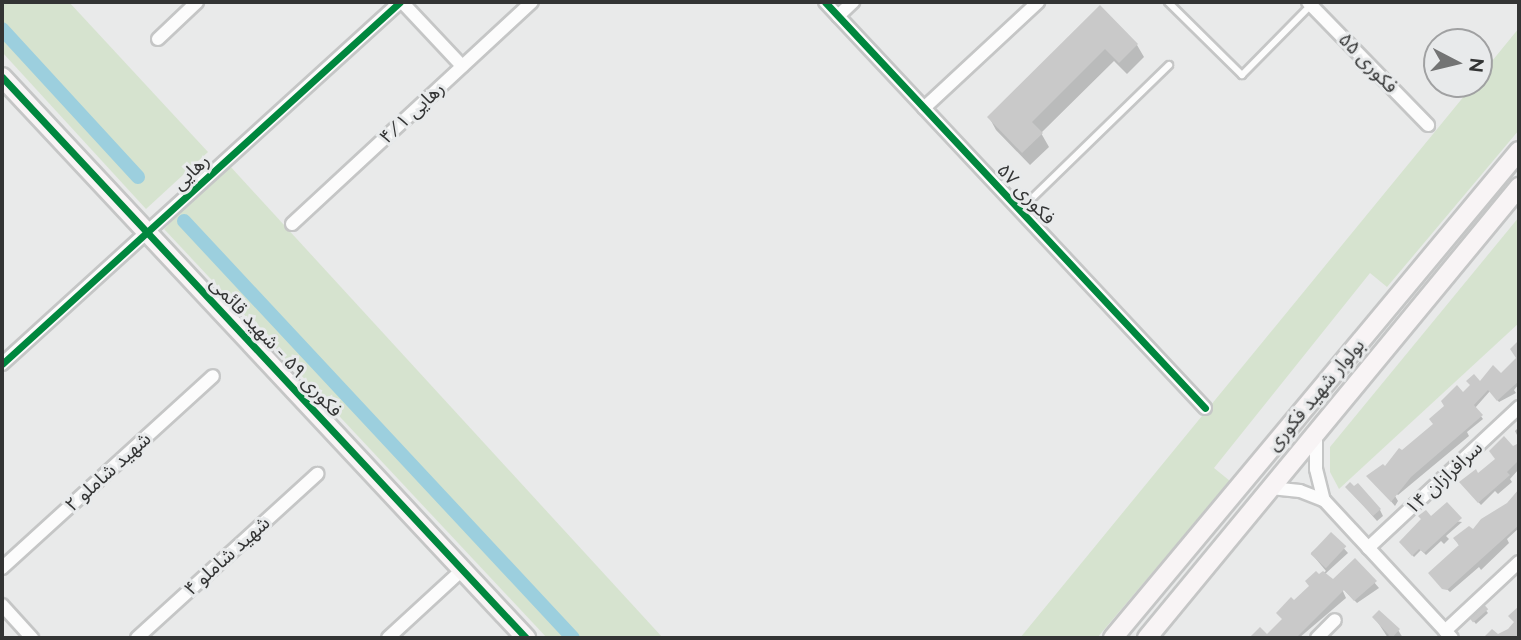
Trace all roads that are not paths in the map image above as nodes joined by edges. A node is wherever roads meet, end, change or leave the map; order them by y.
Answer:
1 (197, 2) edge
2 (401, 2) edge
3 (532, 2) edge
4 (825, 2) edge
5 (853, 2) edge
6 (1038, 2) edge
7 (1168, 2) edge
8 (1309, 3) edge
9 (838, 16) junction
10 (158, 39) dead end
11 (1169, 65) dead end
12 (462, 66) junction
13 (2, 77) edge
14 (925, 108) junction
15 (1428, 125) dead end
16 (1519, 151) edge
17 (1519, 187) edge
18 (1020, 210) junction
19 (292, 224) dead end
20 (148, 233) junction
21 (2, 364) edge
22 (213, 376) dead end
23 (1519, 407) edge
24 (1205, 408) dead end
25 (1316, 433) junction
26 (317, 474) dead end
27 (1270, 488) junction
28 (1324, 500) junction
29 (1368, 548) junction
30 (1519, 562) edge
31 (2, 568) edge
32 (462, 570) junction
33 (2, 605) edge
34 (1335, 620) dead end
35 (1449, 635) edge
36 (33, 638) edge
37 (136, 638) edge
38 (387, 638) edge
39 (526, 638) edge
40 (1113, 638) edge
41 (1147, 638) edge
42 (1317, 638) edge

1 - 10 street
2 - 12 street
2 - 20 street, رهایی
3 - 12 street, رهایی ۴/۱
4 - 9 street, فکوری ۵۷
5 - 9 street
6 - 14 street
7 - 8 lane
8 - 15 street, فکوری ۵۵
9 - 14 street, فکوری ۵۷
11 - 18 lane
12 - 19 street, رهایی ۴/۱
13 - 20 main road, فکوری ۵۹ - شهید قائمی
14 - 18 street, فکوری ۵۷
16 - 40 main road, بولوار شهید فکوری
17 - 25 main road, بولوار شهید فکوری
18 - 24 street, فکوری ۵۷
20 - 21 street, رهایی
20 - 32 main road, فکوری ۵۹ - شهید قائمی
22 - 31 street, شهید شاملو ۲
23 - 29 street, سرافرازان ۱۴
25 - 27 main road, بولوار شهید فکوری
25 - 28 street
26 - 37 street, شهید شاملو ۴
27 - 28 street
27 - 41 main road, بولوار شهید فکوری
28 - 29 street
29 - 35 street
30 - 35 street
32 - 38 street
32 - 39 main road, فکوری ۵۹ - شهید قائمی
33 - 36 street
34 - 42 street

